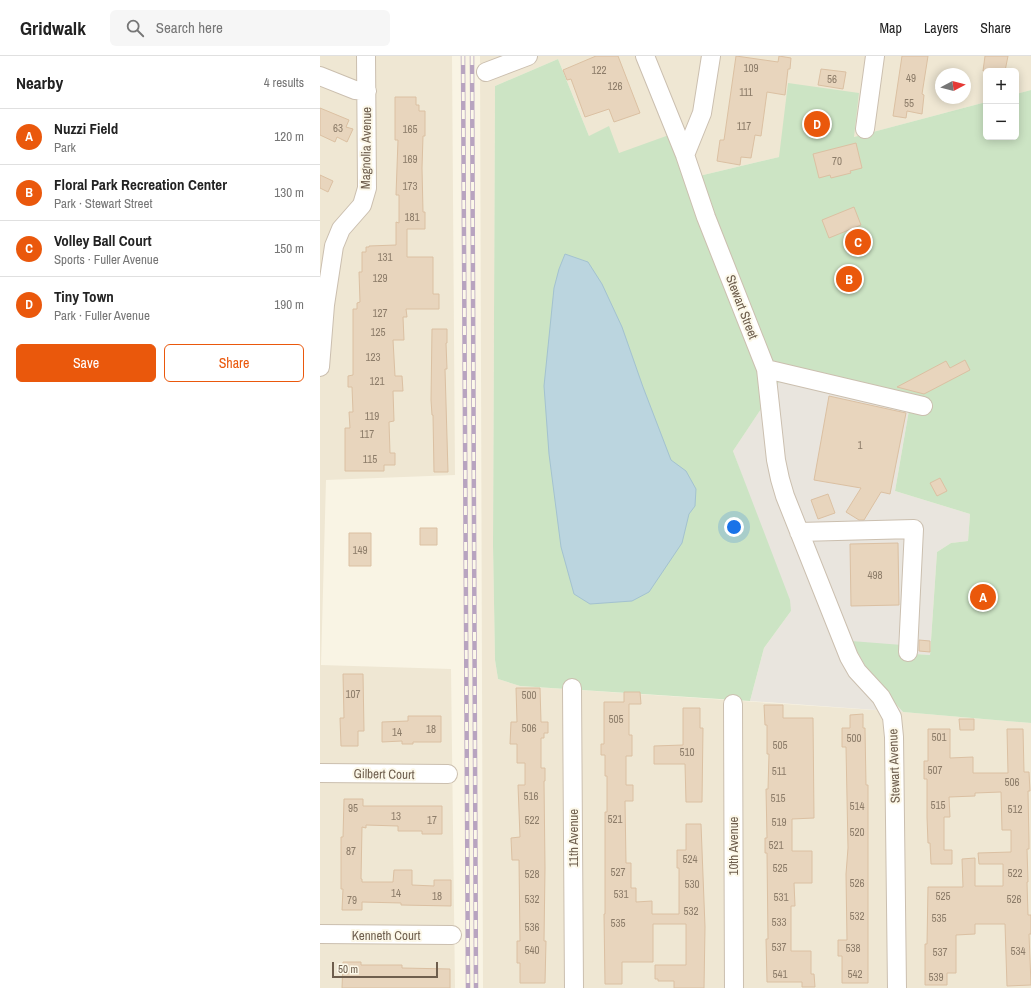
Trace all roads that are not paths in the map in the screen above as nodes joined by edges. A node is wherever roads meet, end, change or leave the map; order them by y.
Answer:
1 (366, 56) edge
2 (528, 56) edge
3 (645, 56) edge
4 (712, 56) edge
5 (875, 56) edge
6 (486, 72) dead end
7 (320, 76) edge
8 (367, 91) junction
9 (865, 129) dead end
10 (685, 155) junction
11 (326, 252) edge
12 (324, 282) edge
13 (320, 367) edge
14 (766, 368) junction
15 (923, 406) dead end
16 (799, 532) junction
17 (812, 565) joint
18 (908, 652) dead end
19 (572, 688) dead end
20 (733, 704) dead end
21 (320, 773) edge
22 (448, 774) dead end
23 (320, 934) edge
24 (452, 935) dead end
25 (574, 988) edge
26 (734, 988) edge
27 (897, 988) edge

1 - 8 street, Magnolia Avenue
2 - 6 street
3 - 10 street, Stewart Street
4 - 10 street
5 - 9 street
7 - 8 street
8 - 11 street, Magnolia Avenue
10 - 14 street, Stewart Street
11 - 12 street, Magnolia Avenue
12 - 13 street, Magnolia Avenue
14 - 15 street
14 - 16 street, Stewart Street
16 - 17 street, Stewart Street
16 - 18 street
17 - 27 street, Stewart Avenue
19 - 25 street, 11th Avenue
20 - 26 street, 10th Avenue
21 - 22 street, Gilbert Court
23 - 24 street, Kenneth Court

